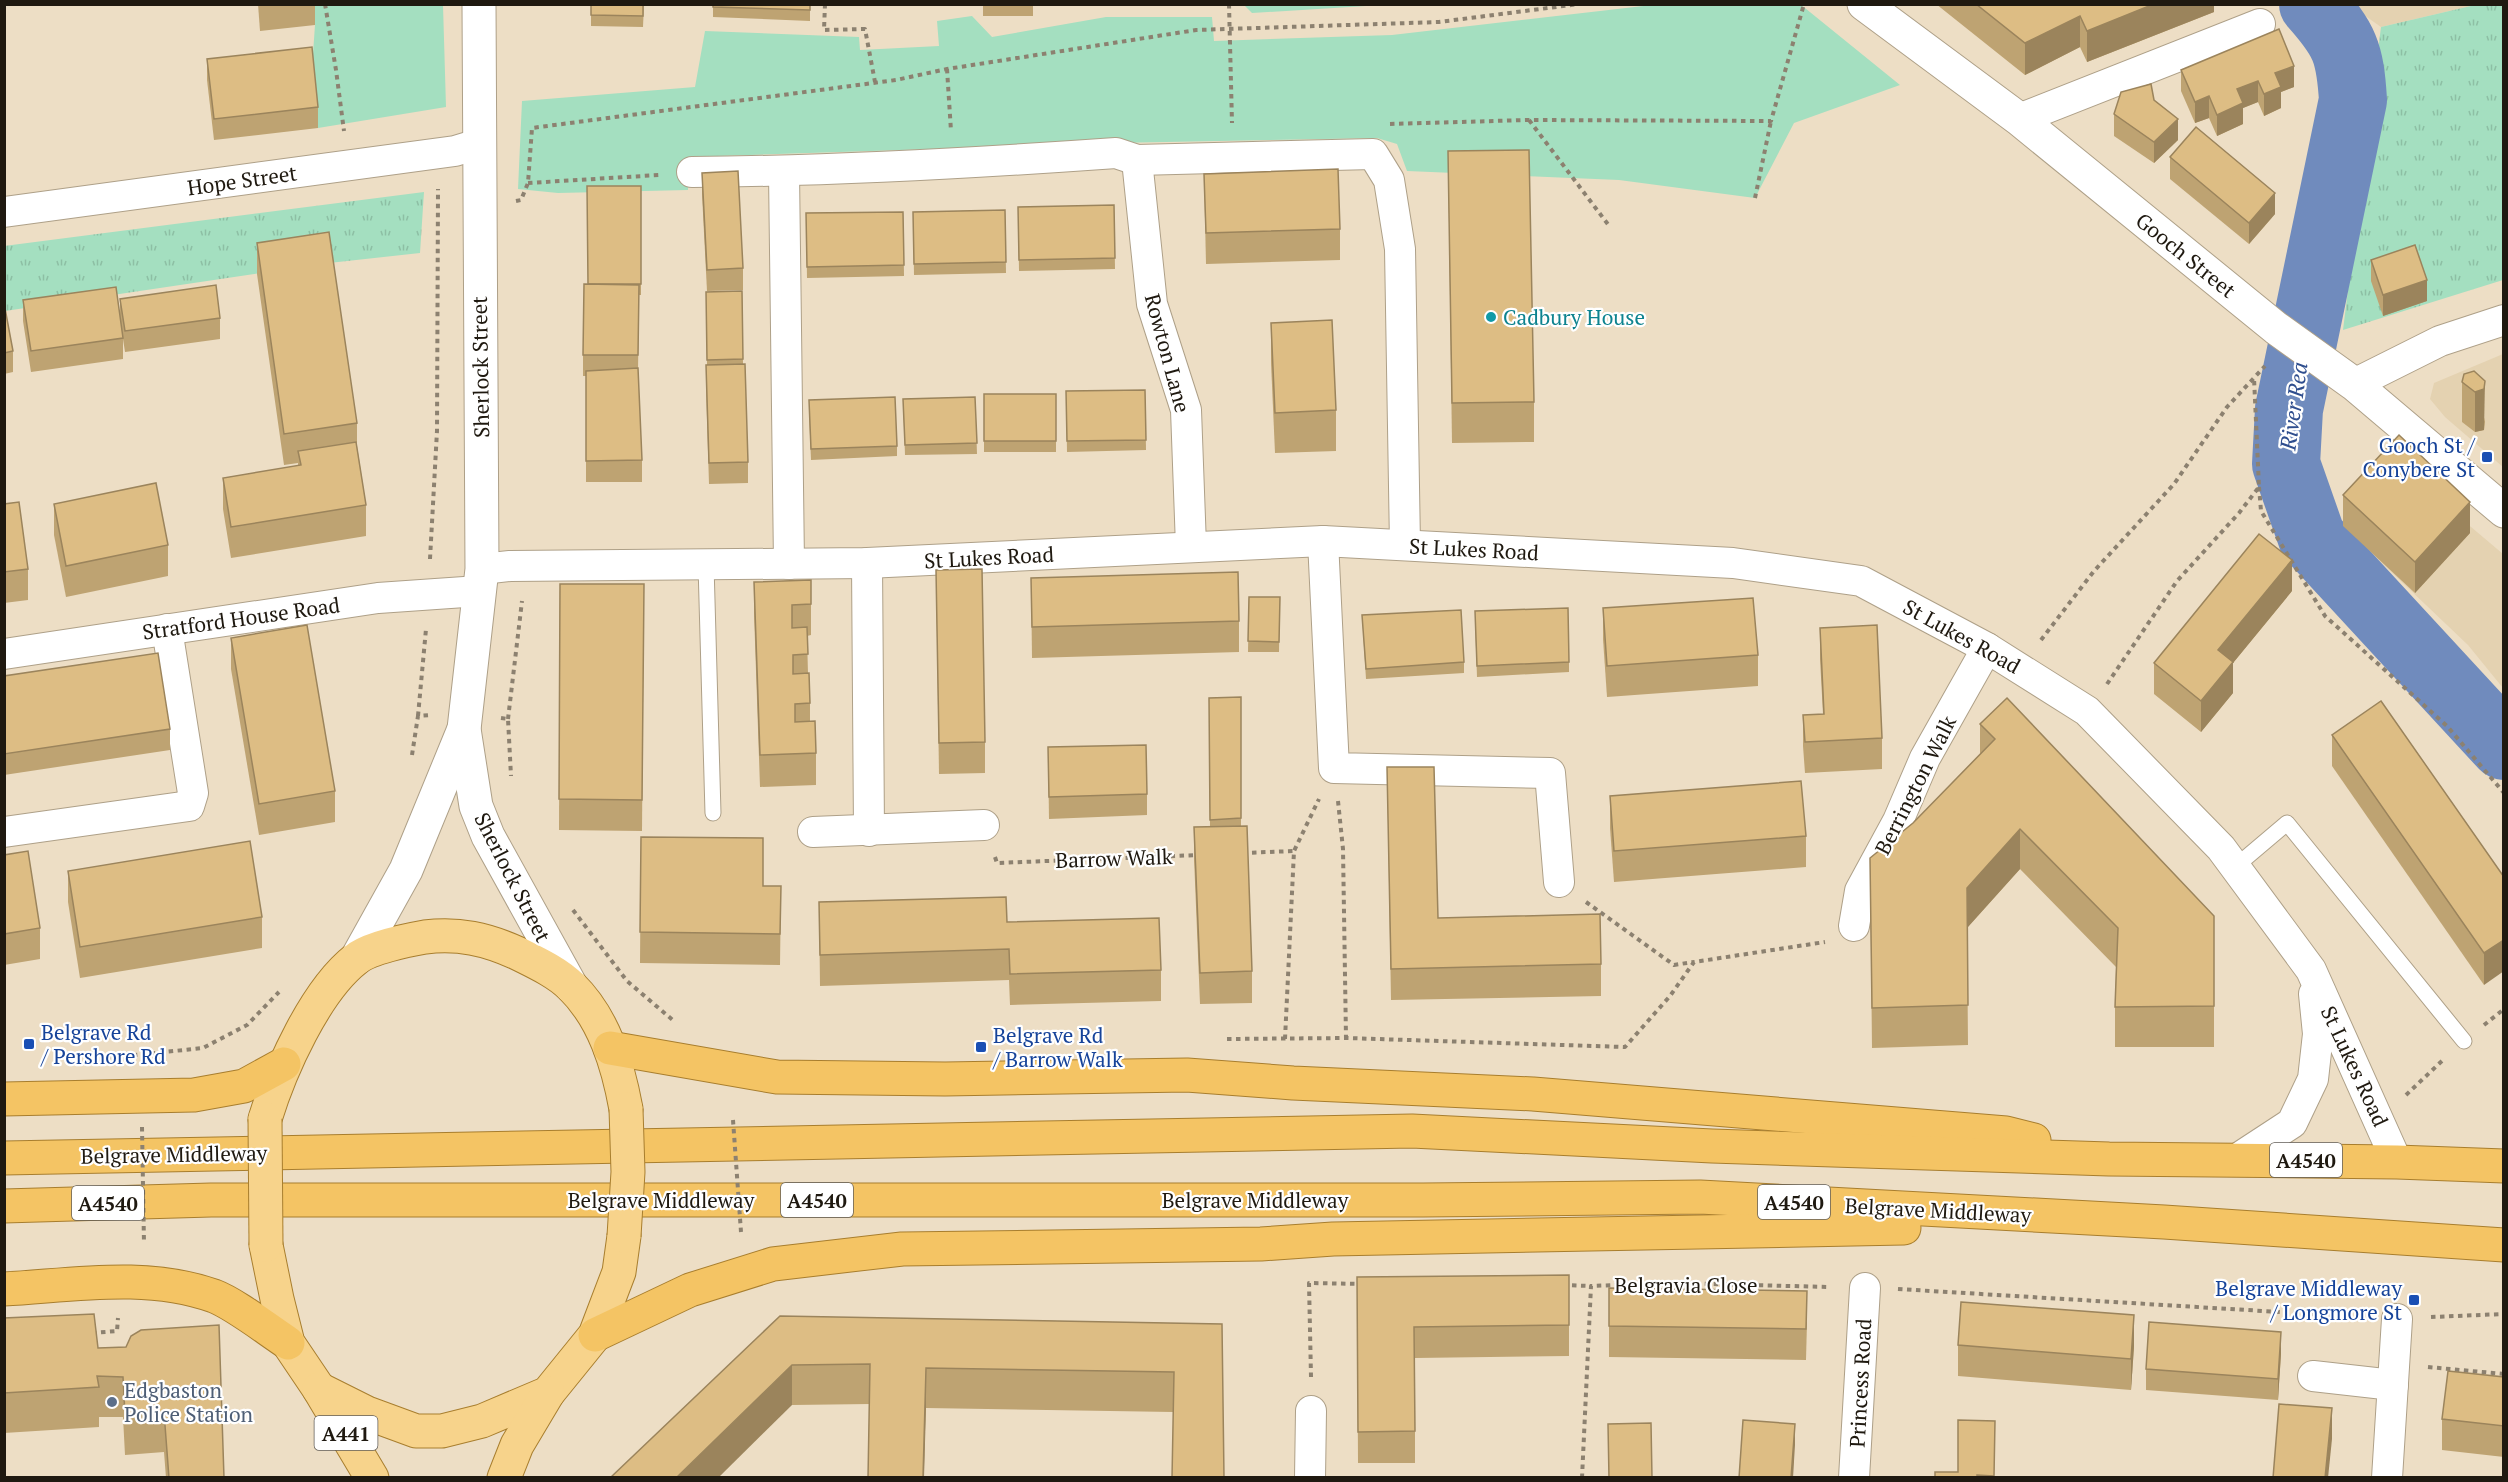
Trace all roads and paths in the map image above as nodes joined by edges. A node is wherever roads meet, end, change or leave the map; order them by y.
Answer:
1 (325, 4) edge
2 (479, 4) edge
3 (825, 4) edge
4 (1229, 4) edge
5 (1579, 4) edge
6 (1804, 4) edge
7 (1864, 4) edge
8 (2260, 24) dead end
9 (1229, 30) junction
10 (947, 69) junction
11 (875, 82) junction
12 (2019, 119) junction
13 (1528, 120) junction
14 (1771, 122) junction
15 (1379, 124) dead end
16 (478, 144) junction
17 (1233, 157) junction
18 (1137, 160) junction
19 (348, 165) junction
20 (953, 165) junction
21 (692, 172) joint
22 (784, 172) junction
23 (438, 178) dead end
24 (528, 183) junction
25 (1755, 198) dead end
26 (521, 200) dead end
27 (4, 212) edge
28 (1610, 227) dead end
29 (2504, 320) edge
30 (2354, 384) junction
31 (2259, 487) junction
32 (2504, 511) edge
33 (1323, 541) junction
34 (1405, 545) junction
35 (1191, 546) junction
36 (867, 563) junction
37 (789, 564) junction
38 (706, 565) junction
39 (526, 566) junction
40 (481, 580) junction
41 (428, 594) junction
42 (167, 629) junction
43 (1987, 648) junction
44 (4, 654) edge
45 (2022, 669) junction
46 (2087, 711) junction
47 (418, 716) dead end
48 (508, 719) dead end
49 (464, 729) junction
50 (1334, 768) junction
51 (2504, 793) edge
52 (713, 813) dead end
53 (984, 825) joint
54 (869, 831) junction
55 (4, 832) edge
56 (813, 832) dead end
57 (1294, 851) junction
58 (1211, 854) edge
59 (1235, 854) edge
60 (2235, 867) junction
61 (1559, 882) joint
62 (1843, 934) joint
63 (357, 958) junction
64 (1694, 962) junction
65 (2311, 970) junction
66 (571, 986) junction
67 (2504, 1009) edge
68 (1346, 1038) junction
69 (2464, 1041) junction
70 (610, 1048) junction
71 (284, 1064) junction
72 (4, 1099) edge
73 (733, 1120) dead end
74 (2379, 1120) junction
75 (142, 1127) dead end
76 (4, 1158) edge
77 (2109, 1159) junction
78 (2237, 1159) junction
79 (2397, 1162) junction
80 (2504, 1166) edge
81 (4, 1206) edge
82 (2164, 1222) junction
83 (741, 1232) dead end
84 (144, 1244) dead end
85 (2504, 1245) edge
86 (1368, 1284) edge
87 (1556, 1285) edge
88 (1591, 1286) junction
89 (1865, 1288) junction
90 (4, 1289) edge
91 (2504, 1314) edge
92 (118, 1317) dead end
93 (2397, 1319) junction
94 (83, 1333) edge
95 (595, 1335) junction
96 (288, 1343) junction
97 (2393, 1374) junction
98 (2504, 1374) edge
99 (2313, 1376) dead end
100 (319, 1389) junction
101 (548, 1393) junction
102 (1311, 1411) joint
103 (372, 1478) edge
104 (504, 1478) edge
105 (1311, 1478) edge
106 (1582, 1478) edge
107 (1854, 1478) edge
108 (2387, 1478) edge

1 - 19 path
2 - 16 street, Sherlock Street
3 - 11 path
4 - 9 path
5 - 9 path
6 - 14 path
7 - 12 street, Gooch Street
8 - 12 street
9 - 10 path
9 - 17 path
10 - 11 path
10 - 20 path
11 - 24 path
12 - 30 street, Gooch Street
13 - 14 path
13 - 15 path
13 - 28 path
14 - 25 path
16 - 19 street, Hope Street
16 - 40 street, Sherlock Street
17 - 18 street
17 - 34 street
18 - 20 street
18 - 35 street, Rowton Lane
19 - 27 street, Hope Street
20 - 22 street
21 - 22 street
21 - 24 path
22 - 37 street
23 - 41 path
24 - 26 path
29 - 30 street
30 - 32 street, Gooch Street
31 - 45 path
31 - 46 path
31 - 51 path
33 - 34 street, St Lukes Road
33 - 35 street, St Lukes Road
33 - 50 street
34 - 43 street, St Lukes Road
35 - 36 street, St Lukes Road
36 - 37 street, St Lukes Road
36 - 54 street
37 - 38 street, St Lukes Road
38 - 39 street, St Lukes Road
38 - 52 lane
39 - 40 street, St Lukes Road
39 - 48 path
40 - 41 street, Stratford House Road
40 - 49 street, Sherlock Street
41 - 42 street, Stratford House Road
41 - 47 path
42 - 44 street, Stratford House Road
42 - 55 street
43 - 45 street, St Lukes Road
43 - 62 street, Berrington Walk
45 - 46 street, St Lukes Road
46 - 60 street, St Lukes Road
49 - 63 street, Sherlock Street
49 - 66 street, Sherlock Street
50 - 57 path
50 - 61 street
50 - 68 path
53 - 54 street
53 - 58 path, Barrow Walk
54 - 56 street
57 - 59 path
57 - 68 path
60 - 65 street, St Lukes Road
60 - 69 lane
61 - 64 path
62 - 64 path
63 - 66 main road
63 - 71 main road
64 - 68 path
65 - 74 street, St Lukes Road
65 - 78 street, St Lukes Road
66 - 70 main road
67 - 69 path
69 - 74 path
70 - 77 highway
70 - 95 main road, bridge
71 - 72 highway
71 - 96 main road, bridge
73 - 83 path, bridge
74 - 79 street, St Lukes Road
75 - 84 path, bridge
76 - 77 highway, Belgrave Middleway / A4540
77 - 78 highway, Belgrave Middleway / A4540
78 - 79 highway, Belgrave Middleway / A4540
79 - 80 highway, Belgrave Middleway / A4540
81 - 82 highway, Belgrave Middleway / A4540
82 - 85 highway, Belgrave Middleway / A4540
82 - 95 highway
86 - 102 path
87 - 88 path
88 - 89 path, Belgravia Close
88 - 106 path, Belgravia Close
89 - 93 path, Belgravia Close
89 - 107 street, Princess Road
90 - 96 highway
91 - 93 path, Belgravia Close
92 - 94 path
93 - 97 street
95 - 101 main road
96 - 100 main road
97 - 98 path
97 - 99 street
97 - 108 street
100 - 101 main road
100 - 103 main road, A441
101 - 104 main road
102 - 105 street

